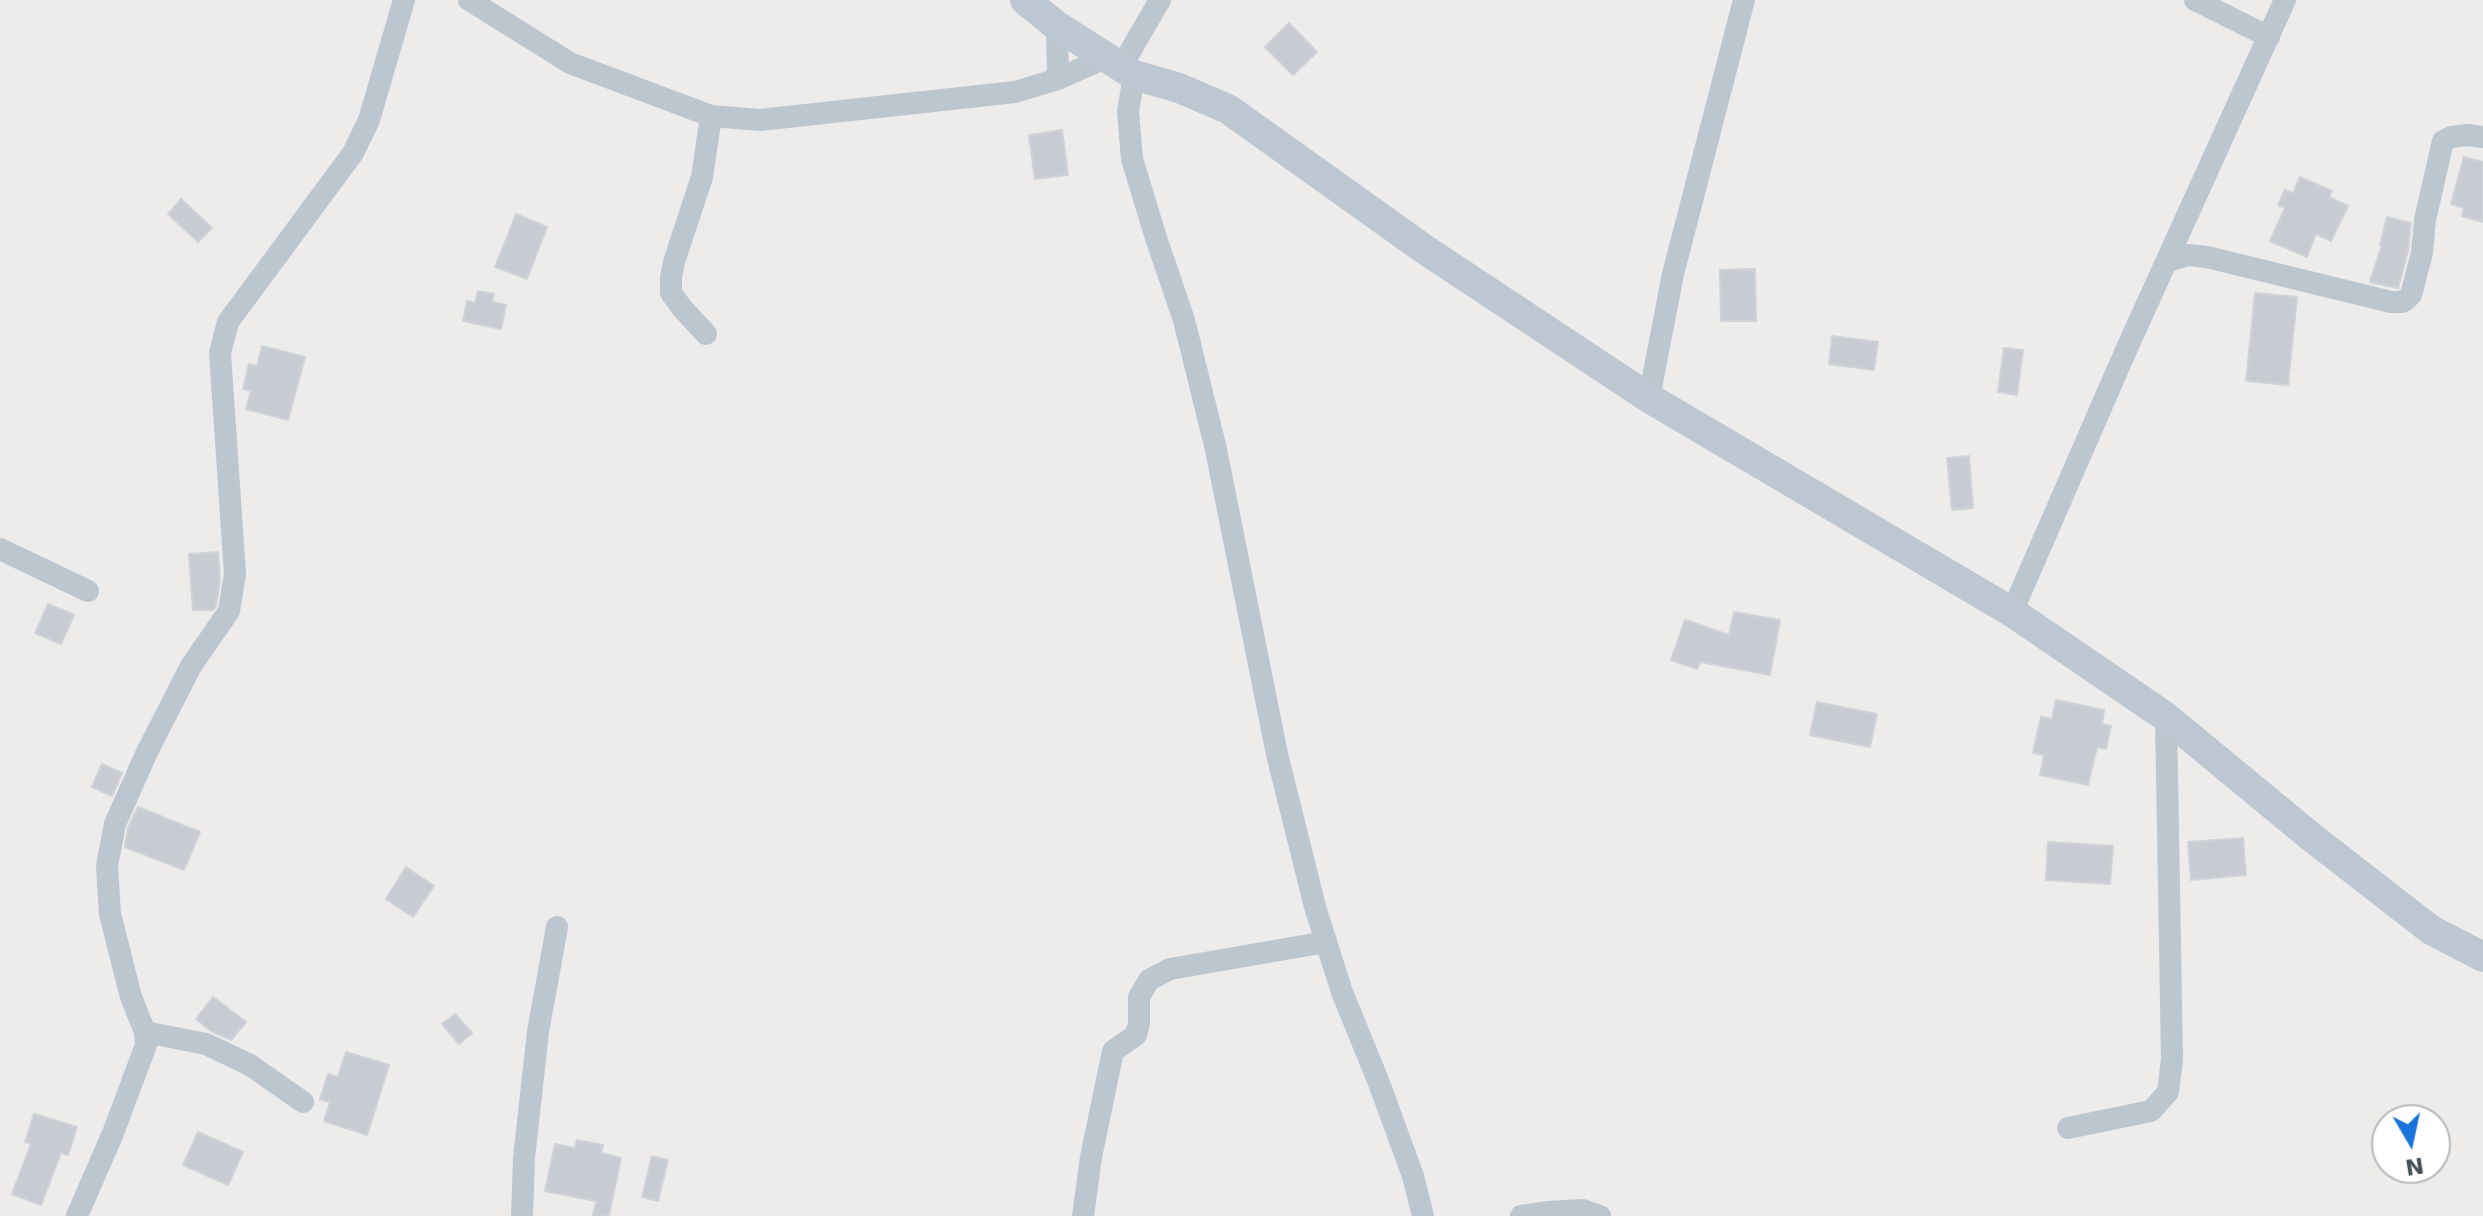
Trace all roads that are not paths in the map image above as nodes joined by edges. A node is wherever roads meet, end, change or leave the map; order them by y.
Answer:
1 (404, 0) edge
2 (469, 0) edge
3 (1025, 0) edge
4 (1160, 0) edge
5 (1744, 0) edge
6 (2195, 0) edge
7 (2285, 0) edge
8 (1057, 26) junction
9 (2269, 37) junction
10 (1121, 66) junction
11 (1058, 79) junction
12 (711, 116) junction
13 (2483, 137) edge
14 (2168, 261) junction
15 (706, 334) dead end
16 (1649, 398) junction
17 (0, 549) edge
18 (88, 591) dead end
19 (2012, 612) junction
20 (2166, 717) junction
21 (557, 927) dead end
22 (1326, 942) junction
23 (2483, 957) edge
24 (145, 1032) junction
25 (303, 1102) dead end
26 (2068, 1128) dead end
27 (77, 1216) edge
28 (522, 1216) edge
29 (1083, 1216) edge
30 (1423, 1216) edge
31 (1521, 1216) edge
32 (1600, 1216) edge

1 - 24 street
2 - 12 street
3 - 8 street
4 - 10 street
5 - 16 street
6 - 9 street
7 - 9 street
8 - 10 street
8 - 11 street
9 - 14 street
10 - 11 street
10 - 16 street
10 - 22 street
11 - 12 street
12 - 15 street
13 - 14 street
14 - 19 street
16 - 19 street
17 - 18 street
19 - 20 street
20 - 23 street
20 - 26 street
21 - 28 street
22 - 29 street
22 - 30 street
24 - 25 street
24 - 27 street
31 - 32 street

